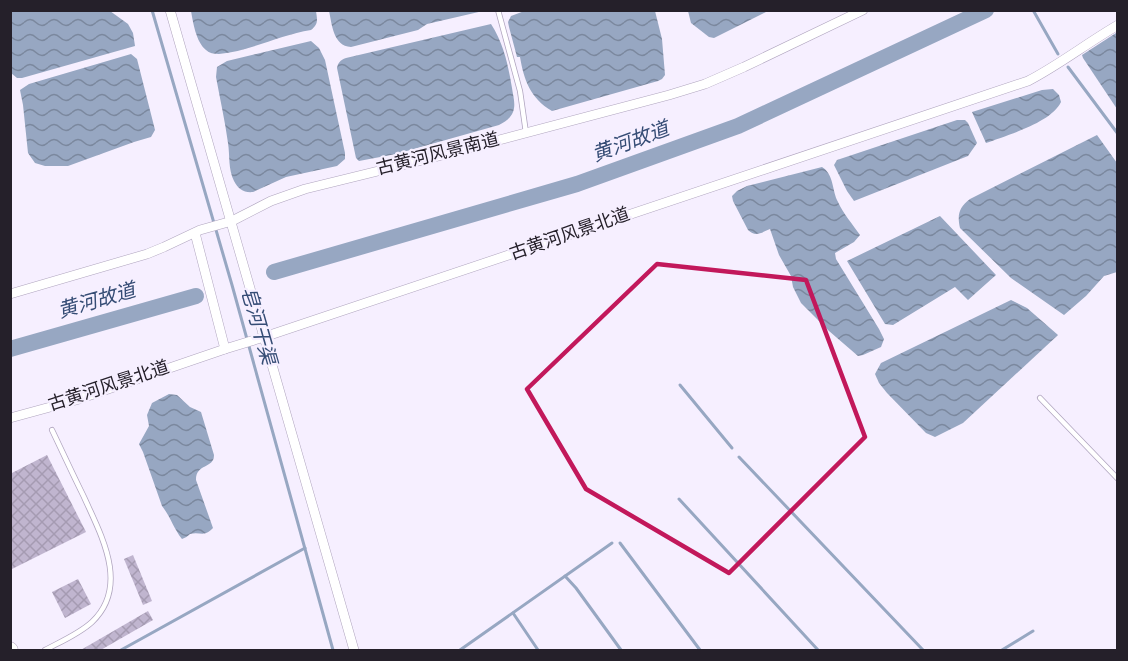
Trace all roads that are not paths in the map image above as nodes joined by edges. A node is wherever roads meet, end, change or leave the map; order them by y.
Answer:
1 (170, 10) edge
2 (498, 10) edge
3 (863, 10) edge
4 (1118, 25) edge
5 (526, 133) junction
6 (232, 221) junction
7 (195, 233) junction
8 (10, 294) edge
9 (261, 338) junction
10 (229, 348) junction
11 (1040, 398) dead end
12 (10, 418) edge
13 (52, 430) dead end
14 (1118, 479) edge
15 (45, 651) edge
16 (354, 651) edge

1 - 6 street
2 - 5 lane
3 - 5 street, 古黄河风景南道
4 - 9 street, 古黄河风景北道
5 - 6 street, 古黄河风景南道
6 - 7 street, 古黄河风景南道
6 - 9 street
7 - 8 street, 古黄河风景南道
7 - 10 street
9 - 10 street, 古黄河风景北道
9 - 16 street
10 - 12 street, 古黄河风景北道
11 - 14 lane
13 - 15 lane

